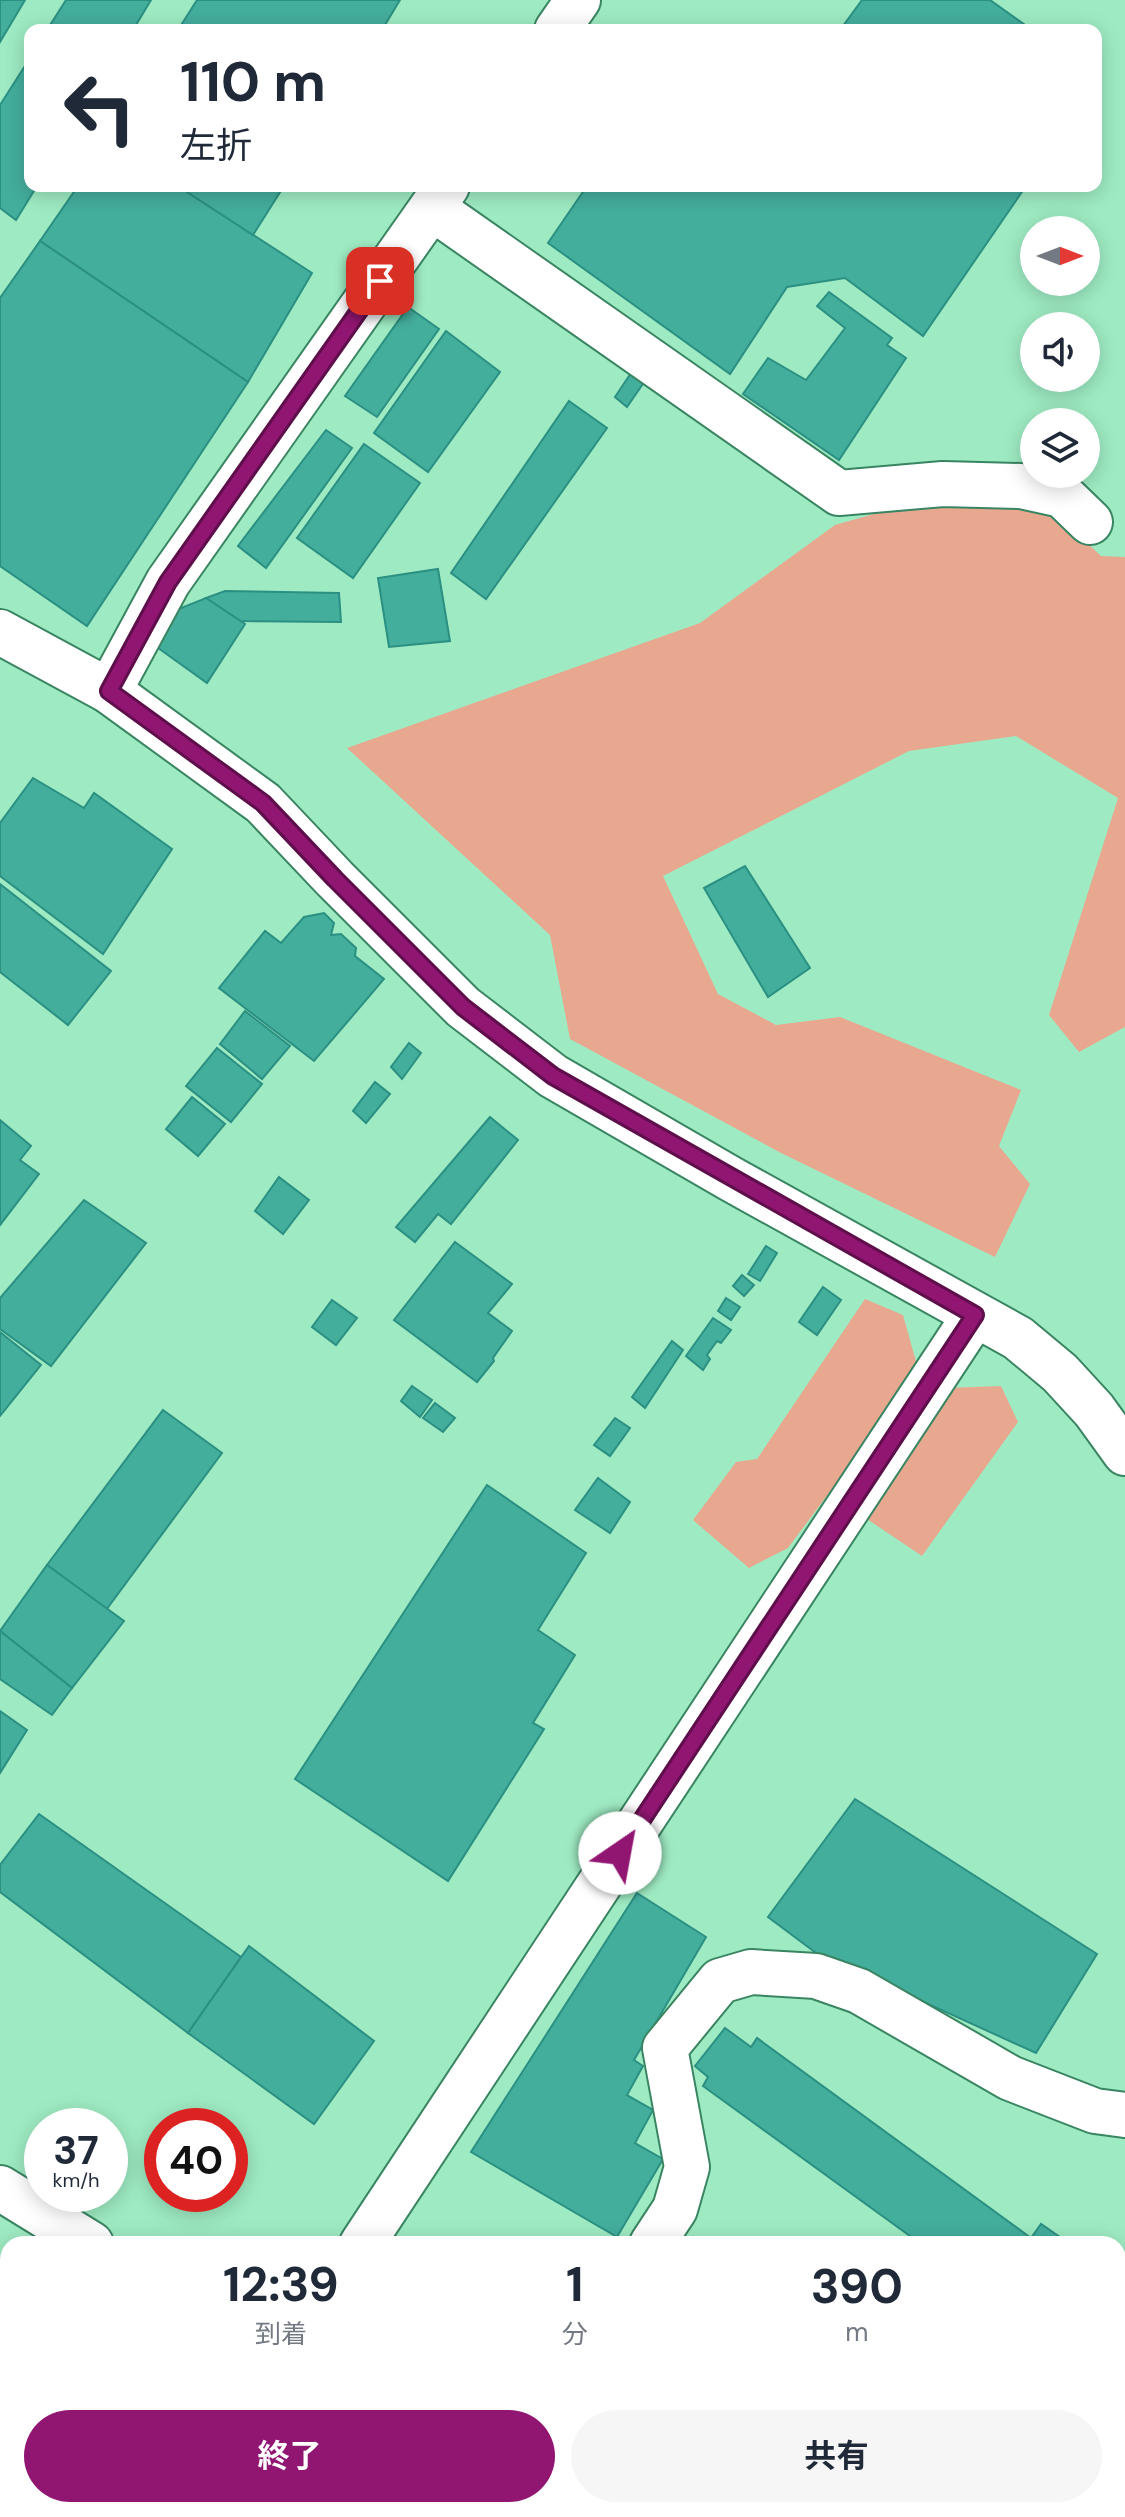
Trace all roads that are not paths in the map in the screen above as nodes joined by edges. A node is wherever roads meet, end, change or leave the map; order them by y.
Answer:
1 (578, 0) edge
2 (561, 24) edge
3 (439, 197) edge
4 (1090, 522) dead end
5 (0, 632) edge
6 (109, 691) junction
7 (975, 1315) junction
8 (1125, 1453) edge
9 (1125, 2115) edge
10 (0, 2188) edge
11 (78, 2236) edge
12 (367, 2236) edge
13 (657, 2236) edge

1 - 2 street
3 - 4 street
3 - 6 street
5 - 6 street
6 - 7 street
7 - 8 street
7 - 12 street
9 - 13 street
10 - 11 street

